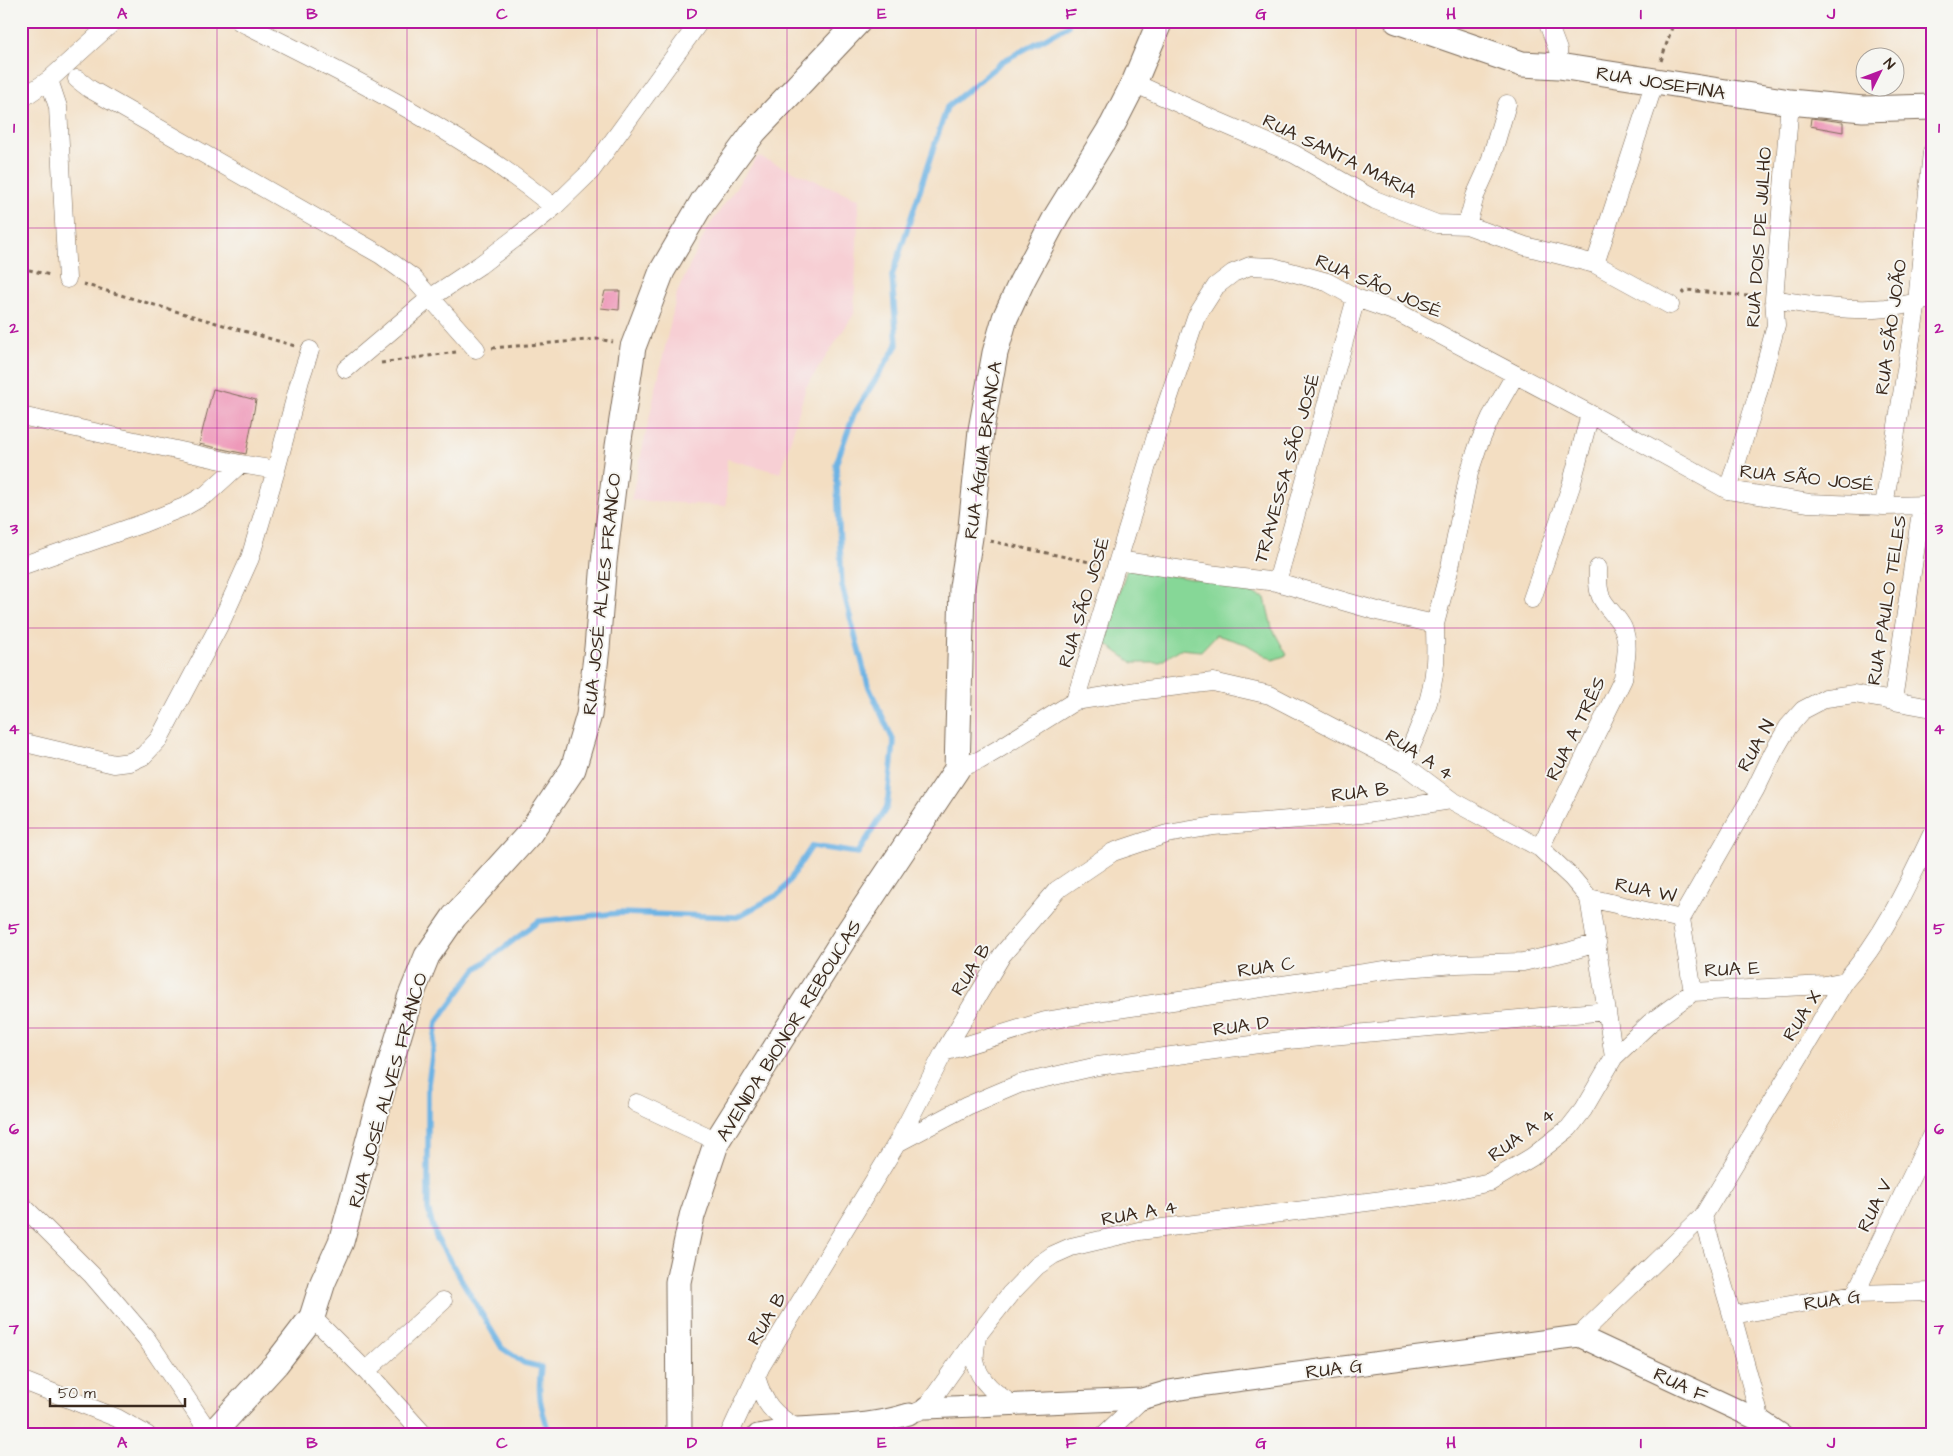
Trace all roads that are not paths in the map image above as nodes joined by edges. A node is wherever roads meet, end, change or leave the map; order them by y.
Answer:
1 (114, 21) edge
2 (239, 21) edge
3 (700, 21) edge
4 (859, 21) edge
5 (1160, 21) edge
6 (1396, 21) edge
7 (1547, 21) edge
8 (1559, 66) junction
9 (77, 79) dead end
10 (49, 80) junction
11 (1655, 81) junction
12 (1134, 83) junction
13 (21, 99) edge
14 (1790, 102) junction
15 (1507, 104) dead end
16 (1932, 107) edge
17 (1932, 152) edge
18 (554, 207) junction
19 (1468, 224) junction
20 (1595, 264) junction
21 (67, 279) road end
22 (430, 298) junction
23 (1356, 298) junction
24 (1766, 298) junction
25 (1924, 300) edge
26 (1670, 305) road end
27 (476, 349) road end
28 (310, 350) road end
29 (346, 368) road end
30 (1515, 375) junction
31 (1590, 414) junction
32 (21, 416) edge
33 (240, 464) junction
34 (276, 470) junction
35 (1728, 490) junction
36 (1927, 505) edge
37 (1884, 506) junction
38 (1116, 564) junction
39 (21, 566) edge
40 (1598, 568) dead end
41 (1277, 582) junction
42 (1532, 599) dead end
43 (1435, 624) junction
44 (1893, 700) junction
45 (1075, 702) junction
46 (1932, 708) edge
47 (21, 742) edge
48 (1403, 764) junction
49 (956, 769) junction
50 (1451, 800) junction
51 (1932, 834) edge
52 (1540, 848) junction
53 (1589, 898) junction
54 (1681, 919) junction
55 (1597, 943) junction
56 (1845, 982) junction
57 (1693, 992) junction
58 (1607, 1010) junction
59 (944, 1052) junction
60 (1614, 1057) junction
61 (636, 1103) dead end
62 (1932, 1134) edge
63 (717, 1141) junction
64 (897, 1143) junction
65 (21, 1204) edge
66 (1703, 1216) junction
67 (1932, 1292) edge
68 (1855, 1294) junction
69 (443, 1301) dead end
70 (1732, 1315) junction
71 (312, 1318) junction
72 (977, 1336) junction
73 (1579, 1336) junction
74 (366, 1371) junction
75 (756, 1376) junction
76 (21, 1380) edge
77 (1142, 1399) junction
78 (1014, 1405) junction
79 (918, 1411) junction
80 (1761, 1422) junction
81 (796, 1428) junction
82 (147, 1435) edge
83 (211, 1435) edge
84 (424, 1435) edge
85 (679, 1435) edge
86 (729, 1435) edge
87 (758, 1435) edge
88 (1104, 1435) edge
89 (1782, 1435) edge

1 - 10 street
2 - 18 street
3 - 18 street
4 - 71 main road, RUA JOSÉ ALVES FRANCO
5 - 12 main road, RUA ÁGUIA BRANCA
6 - 8 main road, RUA JOSEFINA
7 - 8 street
8 - 11 main road, RUA JOSEFINA
9 - 22 street
10 - 13 street
10 - 21 street
11 - 14 main road, RUA JOSEFINA
11 - 20 street
12 - 19 street, RUA SANTA MARIA
12 - 49 main road, RUA ÁGUIA BRANCA
14 - 16 main road, RUA JOSEFINA
14 - 24 street, RUA DOIS DE JULHO
15 - 19 street
17 - 25 street, RUA SÃO JOÃO
18 - 22 street
19 - 20 street, RUA SANTA MARIA
20 - 26 street, RUA SANTA MARIA
22 - 27 street
22 - 29 street
23 - 30 street, RUA SÃO JOSÉ
23 - 38 street, RUA SÃO JOSÉ
23 - 41 street, TRAVESSA SÃO JOSÉ
24 - 25 street
24 - 35 street, RUA DOIS DE JULHO
25 - 37 street, RUA SÃO JOÃO
28 - 34 street
30 - 31 street, RUA SÃO JOSÉ
30 - 43 street
31 - 35 street, RUA SÃO JOSÉ
31 - 42 street
32 - 33 street
33 - 34 street
33 - 39 street
34 - 47 street
35 - 37 street, RUA SÃO JOSÉ
36 - 37 street, RUA SÃO JOSÉ
36 - 44 street, RUA PAULO TELES
38 - 41 street, TRAVESSA SÃO JOSÉ
38 - 45 street, RUA SÃO JOSÉ
40 - 52 street, RUA A TRÊS
41 - 43 street
43 - 48 street
44 - 46 street, RUA N
44 - 54 street, RUA N
45 - 48 street, RUA A 4
45 - 49 street
48 - 50 street, RUA A 4
49 - 63 main road, AVENIDA BIONOR REBOUCAS
50 - 52 street, RUA A 4
50 - 59 street, RUA B
51 - 56 street, RUA X
52 - 53 street, RUA A 4
53 - 54 street, RUA W
53 - 55 street
54 - 57 street, RUA W
55 - 58 street
55 - 59 street, RUA C
56 - 57 street, RUA E
56 - 66 street, RUA X
57 - 60 street, RUA E
58 - 60 street
58 - 64 street, RUA D
59 - 64 street, RUA B
60 - 72 street, RUA A 4
61 - 63 street
62 - 68 street, RUA V
63 - 85 main road, AVENIDA BIONOR REBOUCAS
64 - 75 street, RUA B
65 - 83 street
66 - 70 street
66 - 73 street, RUA X
67 - 68 street, RUA G
68 - 70 street, RUA G
69 - 74 street
70 - 80 street
71 - 74 street
71 - 83 main road, RUA JOSÉ ALVES FRANCO
72 - 78 street
72 - 79 street, RUA A 4
73 - 77 street, RUA G
73 - 80 street, RUA F
74 - 84 street
75 - 81 street
75 - 86 street, RUA B
76 - 82 street
77 - 78 street
77 - 88 street, RUA G
78 - 79 street
79 - 81 street
80 - 89 street, RUA F
81 - 87 street

